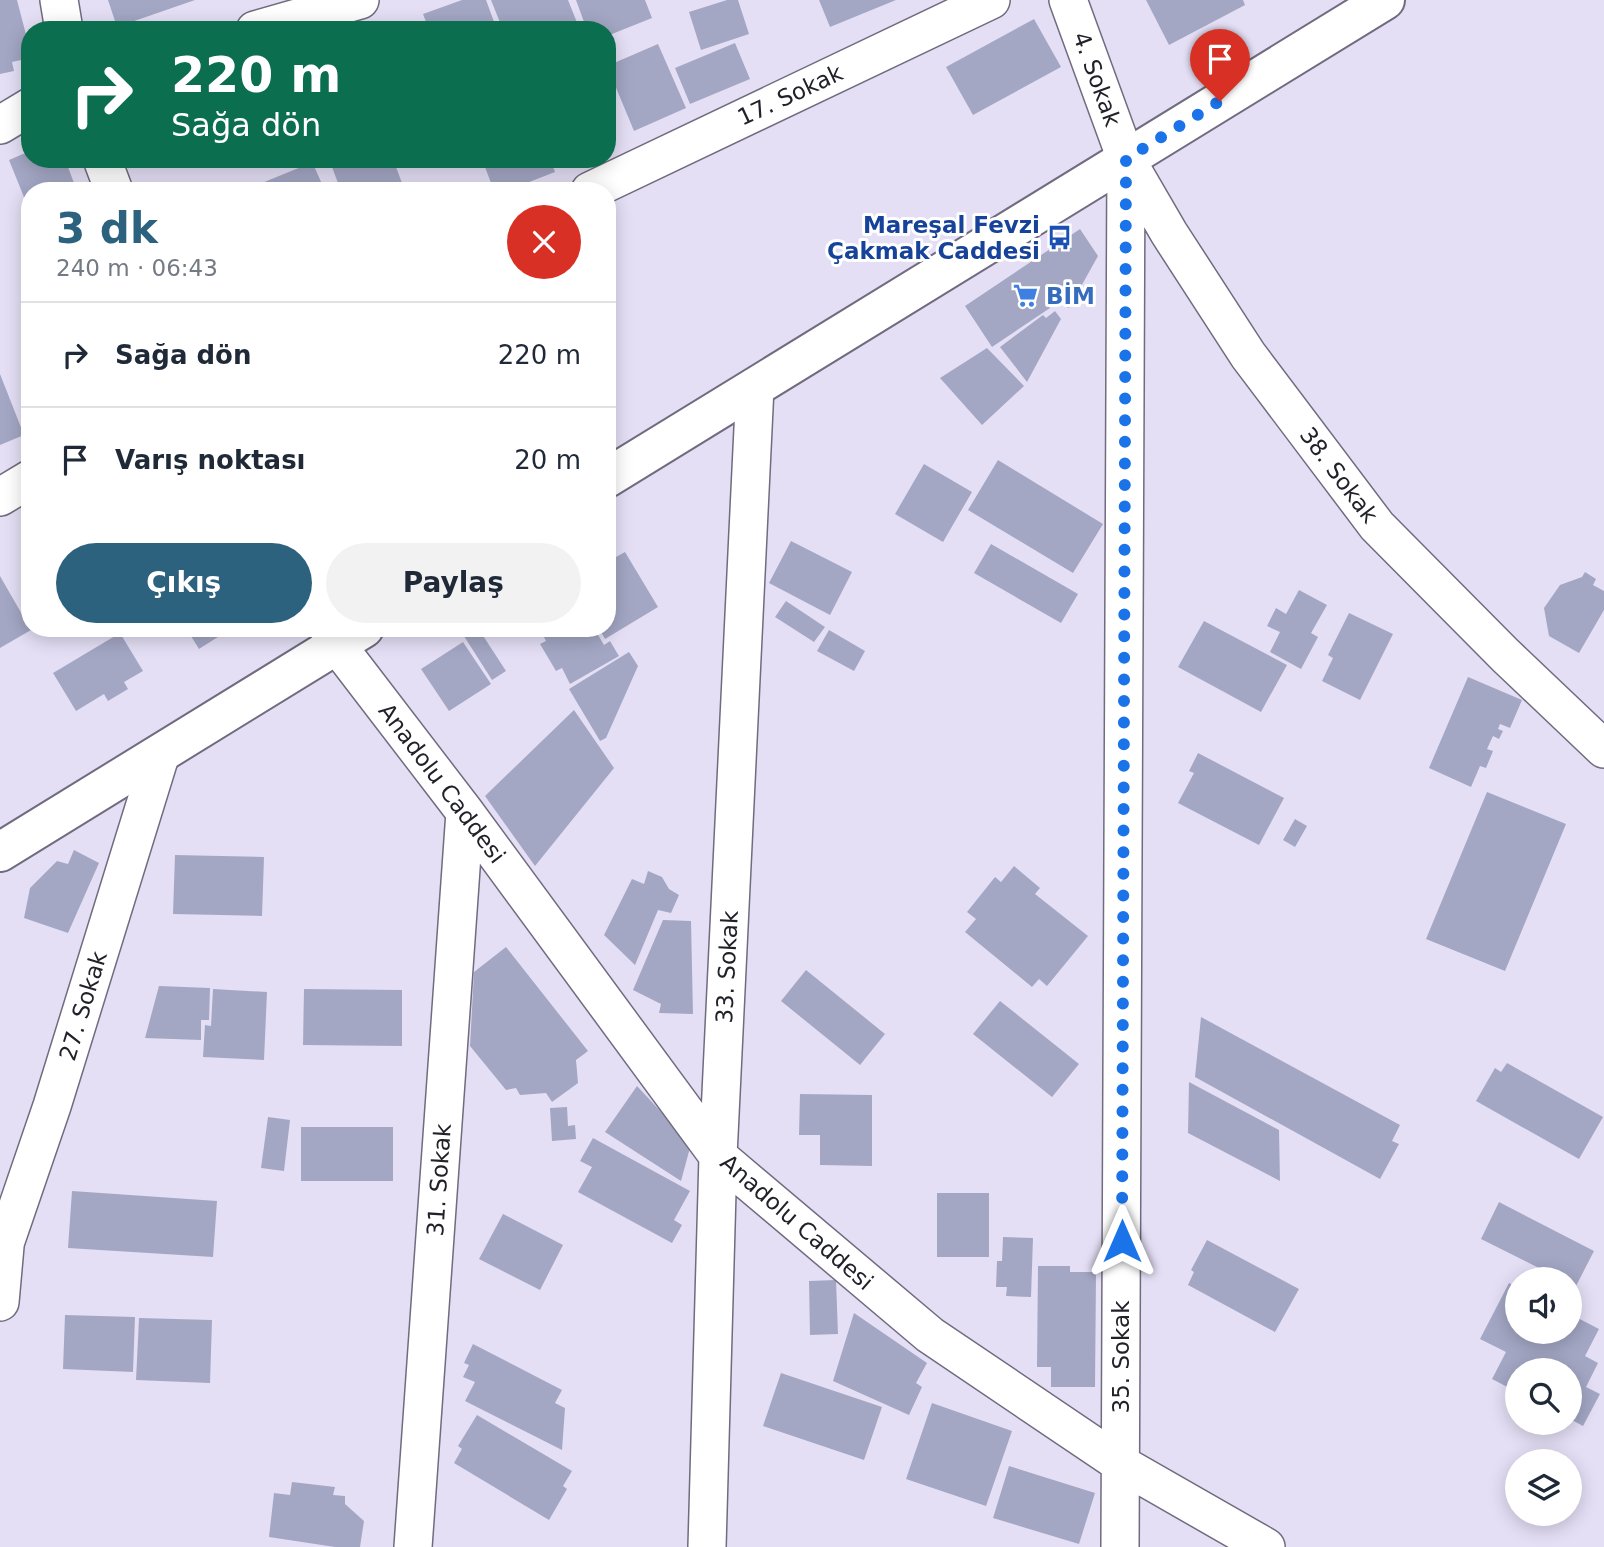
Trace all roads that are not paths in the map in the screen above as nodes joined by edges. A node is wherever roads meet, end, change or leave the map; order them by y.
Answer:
1 (58, 0) edge
2 (360, 0) edge
3 (991, 0) edge
4 (1068, 0) edge
5 (1385, 0) edge
6 (62, 21) edge
7 (286, 21) edge
8 (21, 112) edge
9 (0, 125) edge
10 (1126, 159) junction
11 (609, 182) edge
12 (755, 387) junction
13 (616, 472) edge
14 (21, 484) edge
15 (0, 497) edge
16 (338, 637) edge
17 (345, 637) edge
18 (1604, 749) edge
19 (161, 753) junction
20 (465, 812) junction
21 (0, 852) edge
22 (718, 1156) junction
23 (3, 1246) edge
24 (0, 1302) edge
25 (1121, 1464) junction
26 (413, 1547) edge
27 (707, 1547) edge
28 (1120, 1547) edge
29 (1266, 1547) edge

1 - 6 street
2 - 7 street
3 - 11 street, 17. Sokak
4 - 10 street, 4. Sokak
5 - 10 street
8 - 9 street
10 - 12 street
10 - 18 street, 38. Sokak
10 - 25 street, 35. Sokak
12 - 13 street
12 - 22 street, 33. Sokak
14 - 15 street
16 - 19 street
17 - 20 street, Anadolu Caddesi
19 - 21 street
19 - 23 street, 27. Sokak
20 - 22 street, Anadolu Caddesi
20 - 26 street, 31. Sokak
22 - 25 street, Anadolu Caddesi
22 - 27 street, 33. Sokak
23 - 24 street, 27. Sokak
25 - 28 street, 35. Sokak
25 - 29 street, Anadolu Caddesi

